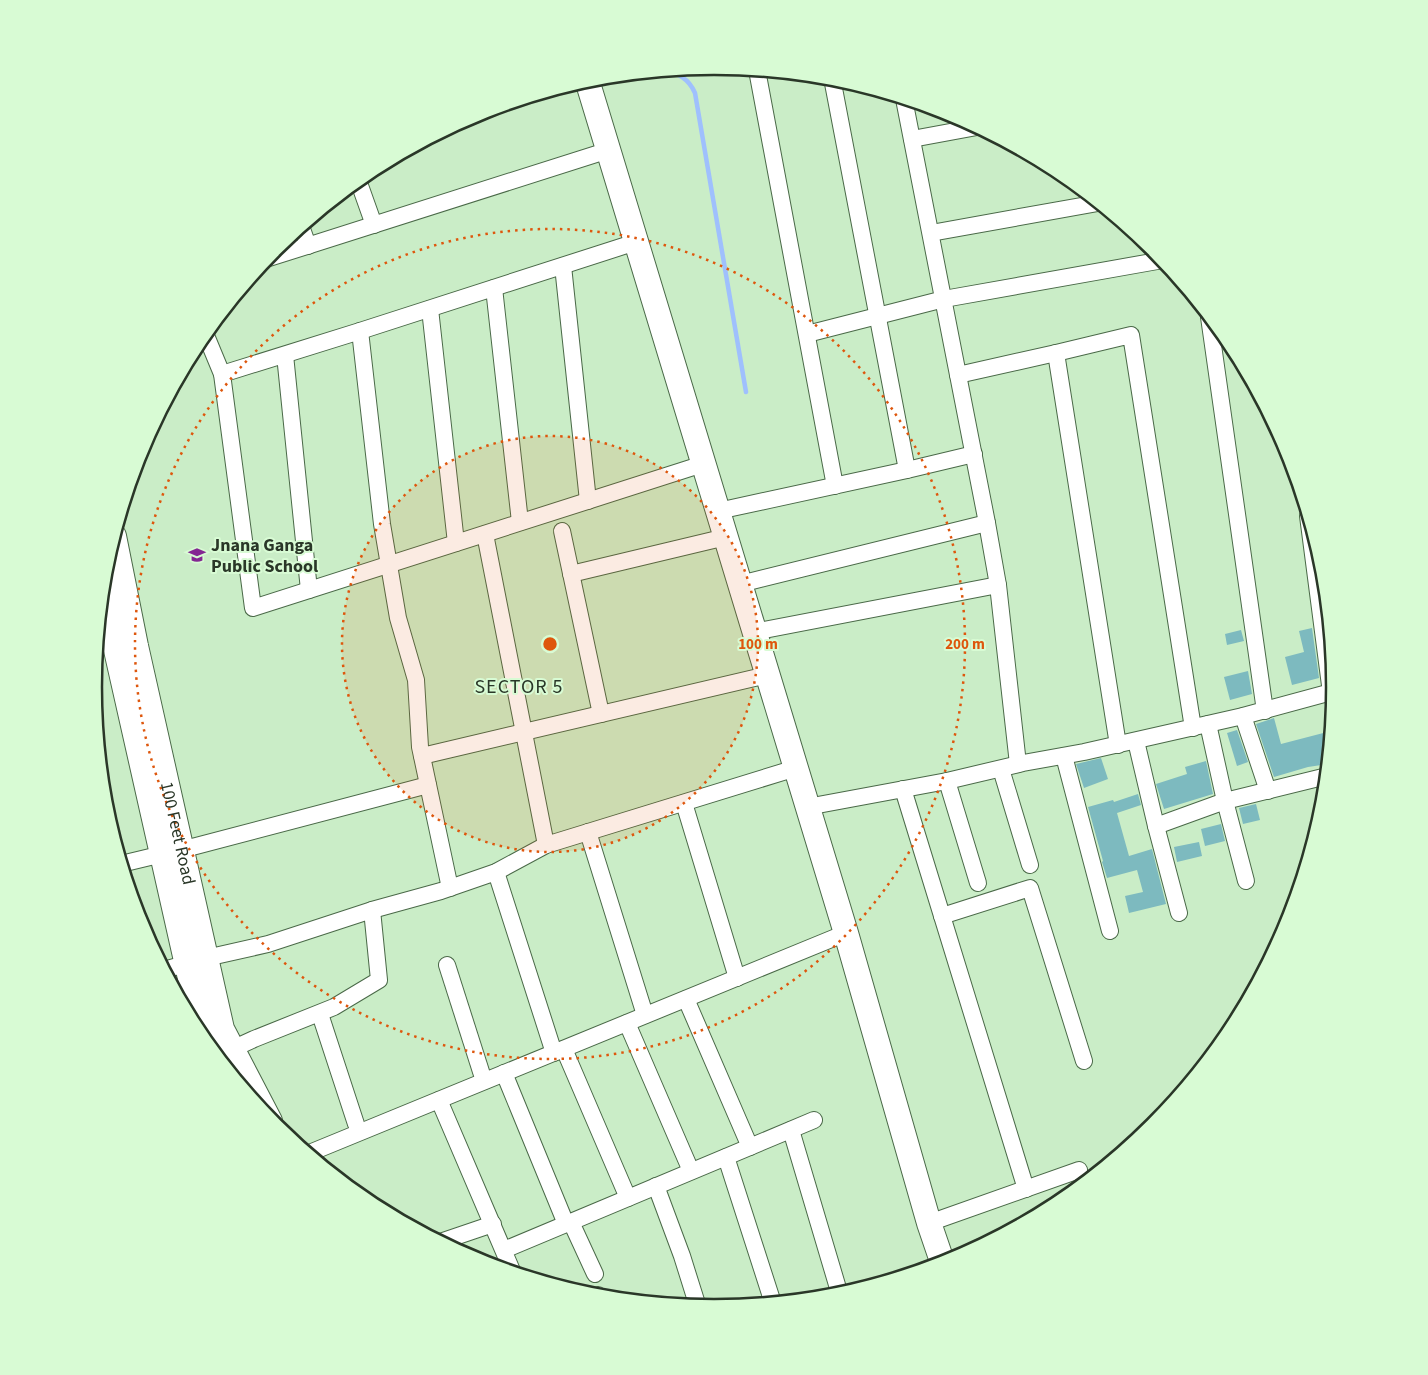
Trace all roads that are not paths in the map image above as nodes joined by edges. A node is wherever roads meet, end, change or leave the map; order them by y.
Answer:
1 (758, 76) edge
2 (834, 87) edge
3 (590, 88) edge
4 (905, 106) edge
5 (965, 129) edge
6 (912, 139) junction
7 (609, 150) junction
8 (361, 188) edge
9 (1090, 204) edge
10 (374, 225) junction
11 (303, 233) edge
12 (931, 233) junction
13 (636, 242) junction
14 (308, 246) junction
15 (281, 255) edge
16 (1154, 262) edge
17 (562, 266) junction
18 (494, 288) junction
19 (944, 299) junction
20 (430, 309) junction
21 (878, 316) junction
22 (360, 331) junction
23 (807, 334) junction
24 (1215, 336) edge
25 (209, 342) edge
26 (1056, 353) junction
27 (285, 355) junction
28 (222, 374) junction
29 (958, 375) junction
30 (974, 454) junction
31 (703, 464) junction
32 (907, 470) junction
33 (835, 486) junction
34 (588, 500) junction
35 (718, 511) junction
36 (520, 522) junction
37 (987, 523) junction
38 (562, 531) dead end
39 (485, 534) junction
40 (726, 537) junction
41 (456, 543) junction
42 (117, 551) edge
43 (389, 564) junction
44 (571, 574) junction
45 (740, 584) junction
46 (998, 585) junction
47 (309, 590) junction
48 (107, 606) edge
49 (754, 632) junction
50 (767, 675) junction
51 (1326, 694) edge
52 (1265, 710) junction
53 (601, 714) junction
54 (1243, 716) junction
55 (1200, 726) junction
56 (524, 732) junction
57 (1136, 741) junction
58 (1118, 745) junction
59 (422, 756) junction
60 (1064, 756) junction
61 (1018, 764) junction
62 (796, 768) junction
63 (1000, 769) junction
64 (1319, 778) edge
65 (947, 780) junction
66 (428, 785) junction
67 (903, 789) junction
68 (1268, 791) junction
69 (1225, 802) junction
70 (684, 803) junction
71 (807, 807) junction
72 (1156, 826) junction
73 (588, 832) junction
74 (546, 845) junction
75 (172, 852) junction
76 (127, 863) edge
77 (1030, 865) dead end
78 (496, 872) junction
79 (1246, 881) dead end
80 (978, 883) dead end
81 (450, 888) junction
82 (372, 910) junction
83 (1180, 913) dead end
84 (942, 916) junction
85 (1110, 931) dead end
86 (846, 933) junction
87 (196, 961) junction
88 (447, 965) dead end
89 (170, 968) edge
90 (737, 978) junction
91 (686, 998) junction
92 (201, 1010) edge
93 (320, 1014) junction
94 (645, 1016) junction
95 (202, 1023) edge
96 (627, 1023) junction
97 (559, 1051) junction
98 (225, 1053) edge
99 (1084, 1061) dead end
100 (237, 1071) edge
101 (504, 1073) junction
102 (484, 1081) junction
103 (439, 1100) junction
104 (814, 1120) dead end
105 (356, 1124) dead end
106 (791, 1130) junction
107 (750, 1147) junction
108 (314, 1151) edge
109 (726, 1157) junction
110 (1079, 1170) dead end
111 (691, 1172) junction
112 (656, 1186) junction
113 (1026, 1189) junction
114 (628, 1198) junction
115 (569, 1223) junction
116 (929, 1223) junction
117 (493, 1224) junction
118 (448, 1239) edge
119 (504, 1250) junction
120 (940, 1256) edge
121 (510, 1264) edge
122 (594, 1274) dead end
123 (838, 1287) edge
124 (772, 1297) edge
125 (696, 1300) edge

1 - 23 street
2 - 21 street
3 - 7 street
4 - 6 street
5 - 6 street
6 - 12 street
7 - 10 street
7 - 13 street
8 - 10 street
9 - 12 street
10 - 14 street
11 - 14 street
12 - 19 street
13 - 17 street
13 - 31 street
14 - 15 street
16 - 19 street
17 - 18 street
17 - 34 street
18 - 20 street
18 - 36 street
19 - 21 street
19 - 29 street
20 - 22 street
20 - 41 street
21 - 23 street
21 - 32 street
22 - 27 street
22 - 43 street
23 - 33 street
24 - 52 street
25 - 28 street
26 - 29 street
26 - 55 street
26 - 58 street
27 - 28 street
27 - 47 street
28 - 47 street
29 - 30 street
30 - 32 street
30 - 37 street
31 - 34 street
31 - 35 street
32 - 33 street
33 - 35 street
34 - 36 street
35 - 40 street
36 - 39 street
37 - 45 street
37 - 46 street
38 - 44 street
39 - 41 street
39 - 56 street
40 - 44 street
40 - 45 street
41 - 43 street
42 - 75 street, 100 Feet Road
43 - 47 street
43 - 59 street
44 - 53 street
45 - 49 street
46 - 49 street
46 - 61 street
48 - 75 street, 100 Feet Road
49 - 50 street
50 - 53 street
50 - 62 street
51 - 52 street
52 - 54 street
53 - 56 street
54 - 55 street
54 - 68 street
55 - 57 street
55 - 69 street
56 - 59 street
56 - 74 street
57 - 58 street
57 - 72 street
58 - 60 street
59 - 66 street
60 - 61 street
60 - 85 street
61 - 63 street
62 - 70 street
62 - 71 street
63 - 65 street
63 - 77 street
64 - 68 street
65 - 67 street
65 - 80 street
66 - 75 street
66 - 81 street
67 - 71 street
67 - 84 street
68 - 69 street
69 - 72 street
69 - 79 street
70 - 73 street
70 - 90 street
71 - 86 street
72 - 83 street
73 - 74 street
73 - 94 street
74 - 78 street
75 - 76 street
75 - 87 street, 100 Feet Road
78 - 81 street
78 - 97 street
81 - 82 street
82 - 87 street
82 - 93 street
84 - 99 street
84 - 113 street
86 - 90 street
86 - 116 street
87 - 89 street
87 - 92 street, 100 Feet Road
88 - 102 street
90 - 91 street
91 - 94 street
91 - 107 street
92 - 95 street, 100 Feet Road
92 - 98 street, 100 Feet Road
93 - 98 street
93 - 105 street
94 - 96 street
96 - 97 street
96 - 111 street
97 - 101 street
97 - 114 street
98 - 100 street, 100 Feet Road
101 - 102 street
101 - 115 street
102 - 103 street
103 - 108 street
103 - 117 street
104 - 106 street
106 - 107 street
106 - 123 street
107 - 109 street
109 - 111 street
109 - 124 street
110 - 113 street
111 - 112 street
112 - 114 street
112 - 125 street
113 - 116 street
114 - 115 street
115 - 119 street
115 - 122 street
116 - 120 street
117 - 118 street
117 - 119 street
119 - 121 street

